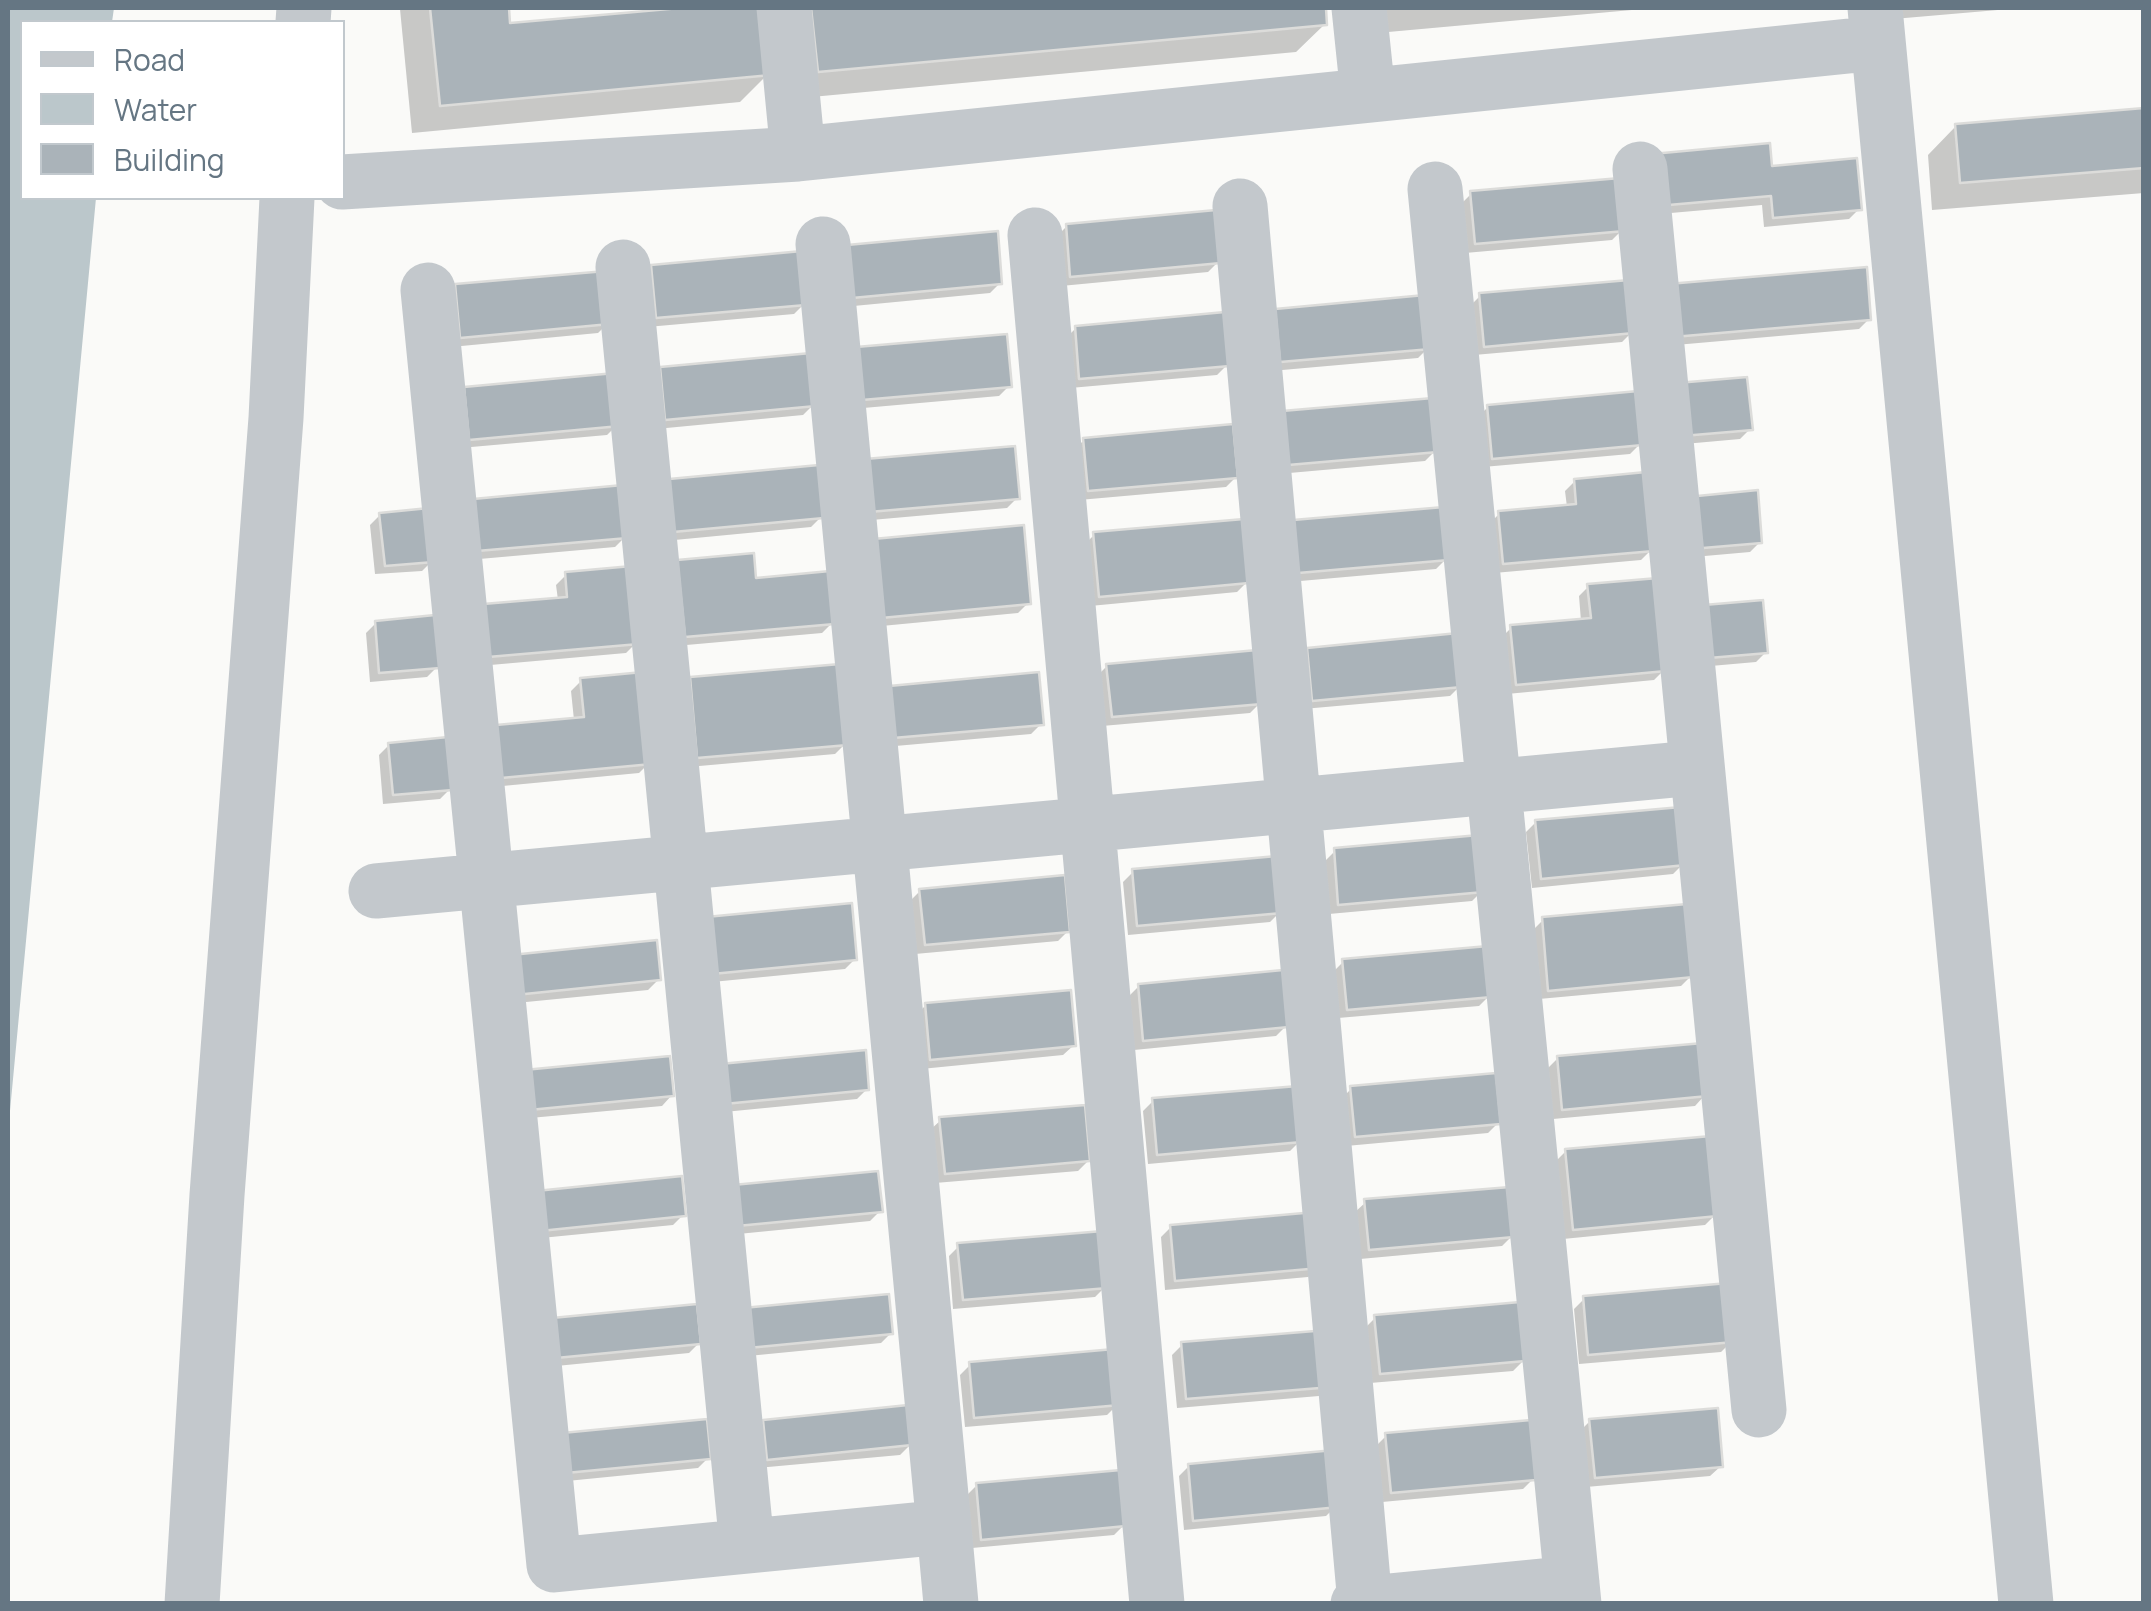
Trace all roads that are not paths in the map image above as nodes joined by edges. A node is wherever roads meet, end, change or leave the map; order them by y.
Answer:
1 (784, 8) edge
2 (1359, 8) edge
3 (1877, 25) edge
4 (1368, 95) junction
5 (798, 154) junction
6 (1640, 169) dead end
7 (345, 182) edge
8 (1436, 190) dead end
9 (286, 200) edge
10 (1240, 206) dead end
11 (1035, 235) dead end
12 (823, 244) dead end
13 (623, 267) dead end
14 (428, 290) dead end
15 (1694, 768) junction
16 (1494, 786) junction
17 (1294, 806) junction
18 (1087, 824) junction
19 (879, 844) junction
20 (680, 863) junction
21 (486, 881) junction
22 (376, 891) dead end
23 (1759, 1410) dead end
24 (944, 1527) junction
25 (746, 1546) junction
26 (1572, 1593) edge
27 (1366, 1603) edge
28 (192, 1604) edge
29 (951, 1604) edge
30 (1156, 1604) edge
31 (1358, 1604) edge
32 (2026, 1604) edge

1 - 5 street
2 - 4 street
3 - 4 street
3 - 32 street
4 - 5 street
5 - 7 street
6 - 15 street
8 - 16 street
9 - 28 street
10 - 17 street
11 - 18 street
12 - 19 street
13 - 20 street
14 - 21 street
15 - 16 street
15 - 23 street
16 - 17 street
16 - 26 street
17 - 18 street
17 - 27 street
18 - 19 street
18 - 30 street
19 - 20 street
19 - 24 street
20 - 21 street
20 - 25 street
21 - 22 street
21 - 25 street
24 - 25 street
24 - 29 street
26 - 27 street
27 - 31 street

